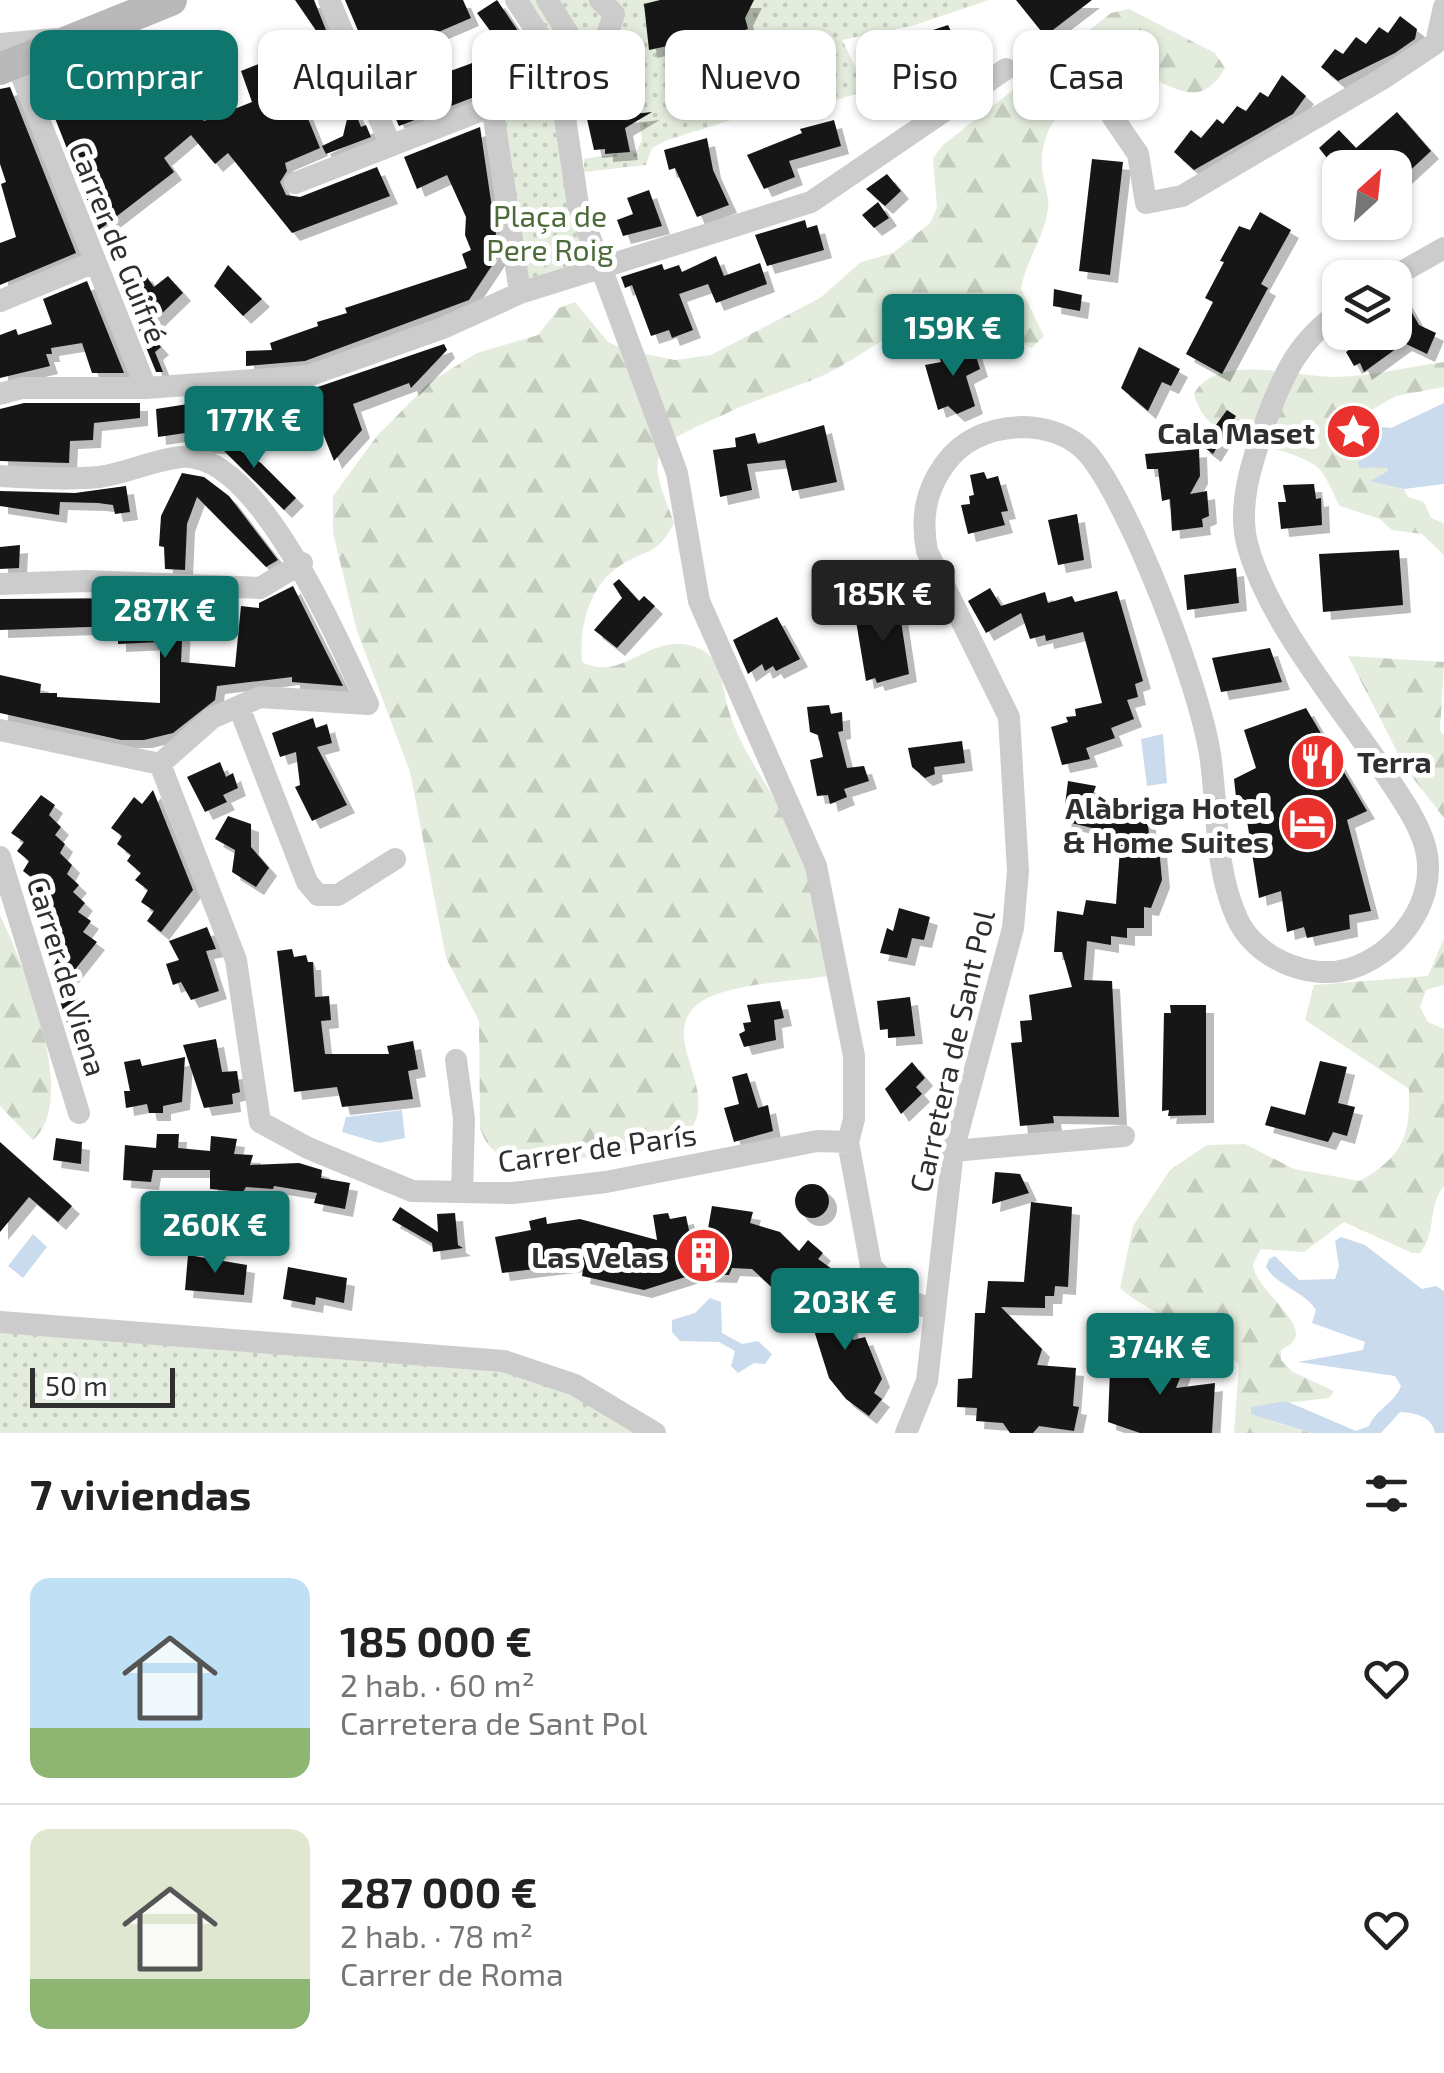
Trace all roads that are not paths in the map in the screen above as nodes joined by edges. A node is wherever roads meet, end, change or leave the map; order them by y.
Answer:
1 (171, 0) edge
2 (329, 0) edge
3 (516, 0) edge
4 (547, 0) edge
5 (600, 0) edge
6 (1444, 7) edge
7 (535, 30) edge
8 (5, 58) edge
9 (1006, 68) dead end
10 (472, 113) edge
11 (494, 120) edge
12 (565, 120) edge
13 (1115, 120) edge
14 (390, 144) junction
15 (295, 183) dead end
16 (1444, 248) edge
17 (92, 263) junction
18 (1412, 266) edge
19 (598, 267) junction
20 (520, 293) junction
21 (0, 301) edge
22 (1322, 326) edge
23 (146, 388) junction
24 (0, 394) edge
25 (0, 476) edge
26 (302, 563) junction
27 (0, 584) edge
28 (238, 707) junction
29 (0, 730) edge
30 (160, 764) junction
31 (0, 858) edge
32 (395, 860) dead end
33 (456, 1060) dead end
34 (79, 1113) dead end
35 (1124, 1136) dead end
36 (848, 1142) junction
37 (953, 1150) junction
38 (462, 1192) junction
39 (934, 1310) junction
40 (0, 1322) edge
41 (655, 1433) edge
42 (906, 1433) edge

1 - 8 main road
2 - 14 street
3 - 7 street
4 - 5 street
6 - 13 street
8 - 17 street, Carrer de Guifré
9 - 19 street
10 - 14 street
11 - 20 street
12 - 19 street
14 - 15 street
16 - 18 street
17 - 21 street
17 - 23 street, Carrer de Guifré
19 - 20 street
19 - 36 street
20 - 23 street
22 - 37 street, Carretera de Sant Pol
23 - 24 street
25 - 26 street
26 - 27 street
26 - 28 street
28 - 30 street
28 - 32 street
29 - 30 street
30 - 38 street, Carrer de París
31 - 34 street, Carrer de Viena
33 - 38 street
35 - 37 street
36 - 38 street, Carrer de París
36 - 39 street
37 - 39 street, Carretera de Sant Pol
39 - 42 street, Carretera de Sant Pol
40 - 41 street

